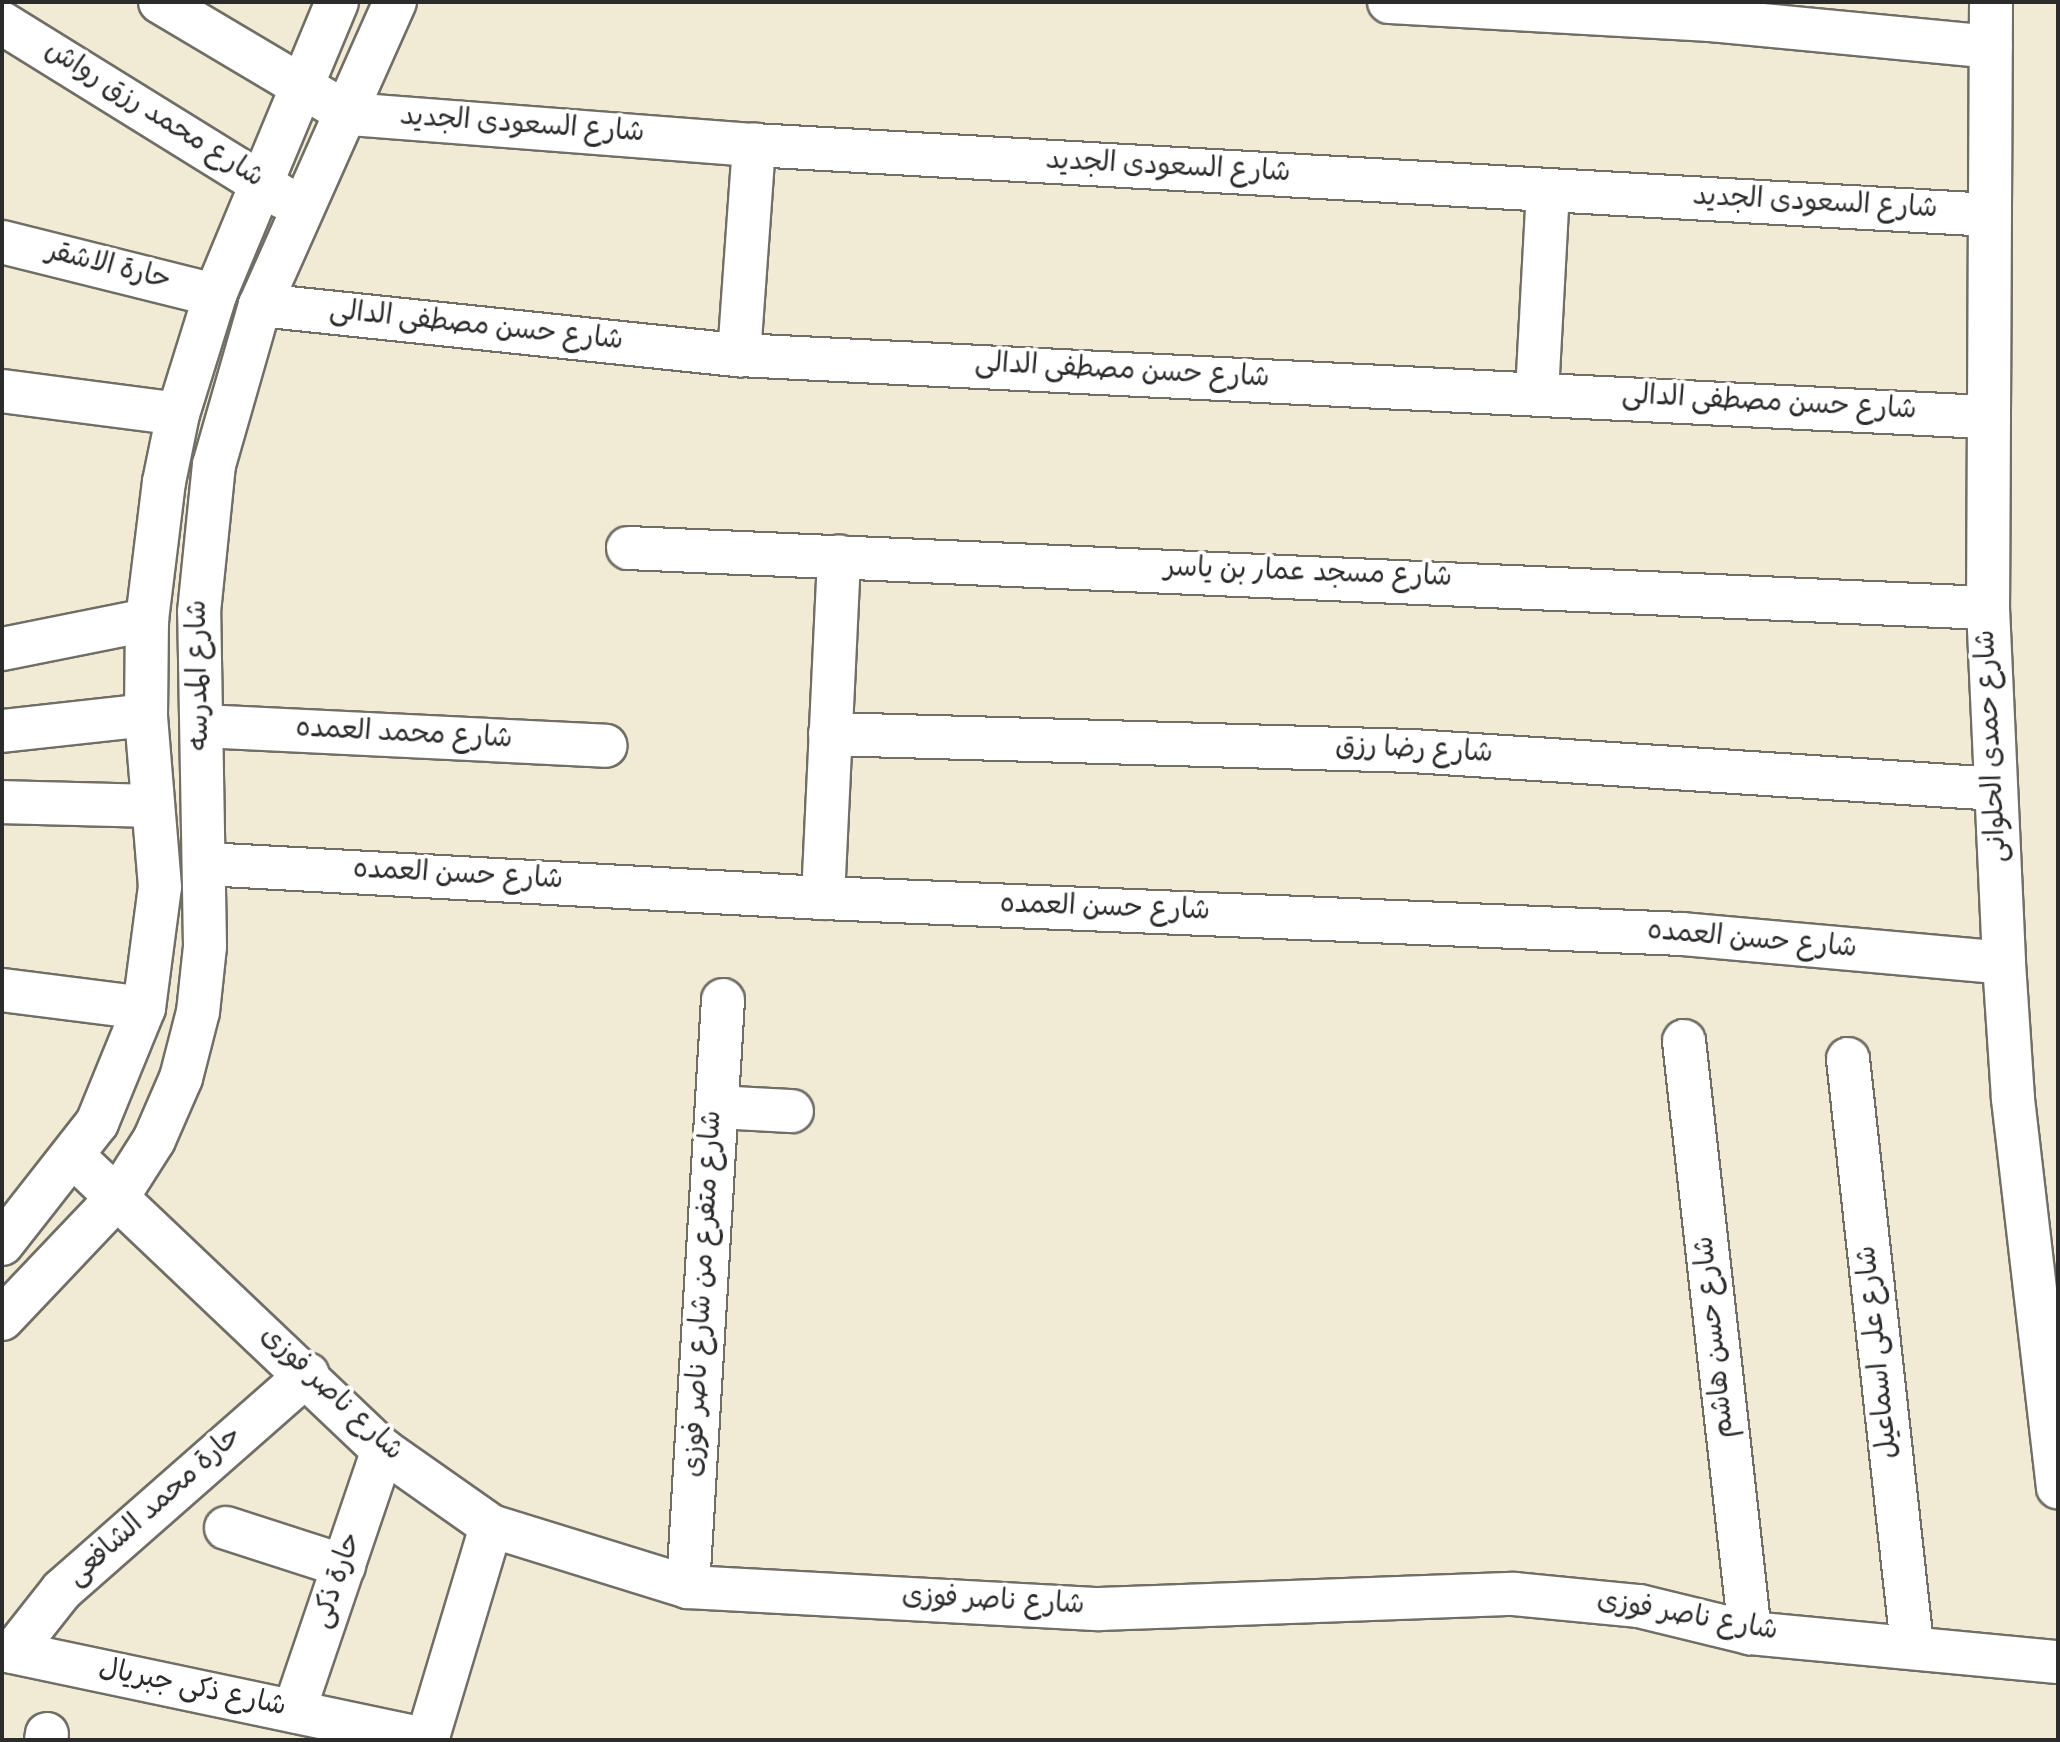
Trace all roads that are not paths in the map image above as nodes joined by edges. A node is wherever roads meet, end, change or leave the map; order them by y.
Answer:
1 (160, 2) edge
2 (337, 2) edge
3 (395, 2) edge
4 (1389, 2) edge
5 (1991, 2) edge
6 (1490, 5) edge
7 (1710, 11) edge
8 (2, 23) edge
9 (1991, 47) junction
10 (301, 86) junction
11 (349, 114) junction
12 (754, 145) junction
13 (260, 183) junction
14 (1548, 190) junction
15 (304, 209) junction
16 (1989, 215) junction
17 (2, 242) edge
18 (215, 295) junction
19 (260, 305) junction
20 (739, 355) junction
21 (2, 391) edge
22 (1537, 393) junction
23 (178, 414) junction
24 (1986, 417) junction
25 (628, 548) dead end
26 (839, 556) junction
27 (1988, 608) junction
28 (147, 620) junction
29 (2, 649) edge
30 (146, 715) junction
31 (202, 726) junction
32 (2, 731) edge
33 (830, 734) junction
34 (606, 746) dead end
35 (1996, 789) junction
36 (2, 802) edge
37 (153, 806) junction
38 (205, 864) junction
39 (823, 898) junction
40 (2004, 963) junction
41 (2, 990) edge
42 (723, 1000) dead end
43 (144, 1008) junction
44 (1684, 1041) dead end
45 (1848, 1059) dead end
46 (717, 1107) junction
47 (792, 1111) dead end
48 (74, 1157) junction
49 (117, 1198) junction
50 (10, 1220) edge
51 (2, 1319) edge
52 (308, 1374) junction
53 (383, 1450) junction
54 (2058, 1487) edge
55 (491, 1526) junction
56 (226, 1528) dead end
57 (344, 1566) junction
58 (688, 1587) junction
59 (1750, 1633) junction
60 (1912, 1645) junction
61 (8, 1651) edge
62 (2058, 1662) edge
63 (294, 1711) junction
64 (428, 1740) edge

1 - 10 street
2 - 10 street, شارع المدرسه
3 - 11 street, شارع المدرسه
4 - 6 street
5 - 9 street, شارع حمدى الحلوانى
6 - 7 street
7 - 9 street
8 - 13 street, شارع محمد رزق رواش
9 - 16 street, شارع حمدى الحلوانى
10 - 11 street
10 - 13 street, شارع المدرسه
11 - 12 street, شارع السعودى الجديد
11 - 15 street, شارع المدرسه
12 - 14 street, شارع السعودى الجديد
12 - 20 street
13 - 15 street, شارع محمد رزق رواش
13 - 18 street, شارع المدرسه
14 - 16 street, شارع السعودى الجديد
14 - 22 street
15 - 19 street, شارع المدرسه
16 - 24 street, شارع حمدى الحلوانى
17 - 18 street, حارة الاشقر
18 - 23 street, شارع المدرسه
19 - 20 street, شارع حسن مصطفى الدالى
19 - 31 street, شارع المدرسه
20 - 22 street, شارع حسن مصطفى الدالى
21 - 23 street
22 - 24 street, شارع حسن مصطفى الدالى
23 - 28 street, شارع المدرسه
24 - 27 street, شارع حمدى الحلوانى
25 - 26 street, شارع مسجد عمار بن ياسر
26 - 27 street, شارع مسجد عمار بن ياسر
26 - 33 street
27 - 35 street, شارع حمدى الحلوانى
28 - 29 street
28 - 30 street, شارع المدرسه
30 - 32 street
30 - 37 street, شارع المدرسه
31 - 34 street, شارع محمد العمده
31 - 38 street, شارع المدرسه
33 - 35 street, شارع رضا رزق
33 - 39 street
35 - 40 street, شارع حمدى الحلوانى
36 - 37 street
37 - 43 street, شارع المدرسه
38 - 39 street, شارع حسن العمده
38 - 49 street, شارع المدرسه
39 - 40 street, شارع حسن العمده
40 - 54 street, شارع حمدى الحلوانى
41 - 43 street
42 - 46 street, شارع متفرع من شارع ناصر فوزى
43 - 48 street, شارع المدرسه
44 - 59 street, شارع حسن هاشم
45 - 60 street, شارع على اسماعيل
46 - 47 street
46 - 58 street, شارع متفرع من شارع ناصر فوزى
48 - 49 street, شارع ناصر فوزى
48 - 50 street, شارع المدرسه
49 - 51 street, شارع المدرسه
49 - 52 street, شارع ناصر فوزى
52 - 53 street, شارع ناصر فوزى
52 - 61 street, حارة محمد الشافعى
53 - 55 street, شارع ناصر فوزى
53 - 57 street, حارة ذكى
55 - 58 street, شارع ناصر فوزى
55 - 64 street
56 - 57 street
57 - 63 street, حارة ذكى
58 - 59 street, شارع ناصر فوزى
59 - 60 street, شارع ناصر فوزى
60 - 62 street, شارع ناصر فوزى
61 - 63 street, شارع ذكى جبريال
63 - 64 street, شارع ذكى جبريال

